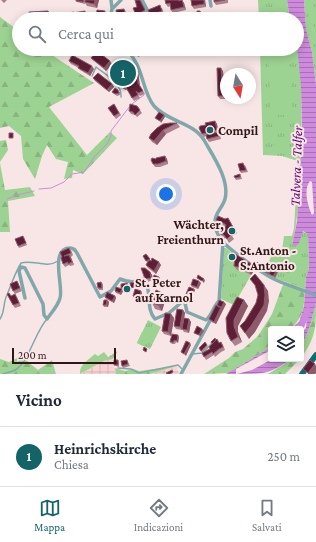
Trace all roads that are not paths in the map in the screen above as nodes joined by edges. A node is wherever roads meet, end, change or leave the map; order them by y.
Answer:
1 (112, 0) edge
2 (142, 0) edge
3 (210, 0) edge
4 (120, 1) edge
5 (211, 6) dead end
6 (112, 9) junction
7 (111, 12) edge
8 (148, 12) edge
9 (132, 56) edge
10 (136, 62) junction
11 (92, 76) dead end
12 (109, 76) junction
13 (121, 97) dead end
14 (223, 242) junction
15 (58, 261) junction
16 (18, 269) junction
17 (316, 295) edge
18 (25, 298) dead end
19 (219, 301) junction
20 (47, 319) junction
21 (0, 320) edge
22 (211, 344) edge
23 (192, 354) junction
24 (316, 356) edge
25 (118, 368) edge
26 (184, 370) junction
27 (2, 374) edge
28 (181, 374) edge
29 (302, 374) edge

1 - 4 street
1 - 6 street
2 - 8 street
3 - 5 street
4 - 6 street
6 - 7 street
9 - 10 street
10 - 12 lane
10 - 14 street
11 - 12 lane
12 - 13 lane
14 - 17 street
14 - 19 street
15 - 16 lane
15 - 19 street
15 - 20 street
16 - 18 street
16 - 20 street
16 - 21 lane
19 - 23 street
20 - 27 lane
22 - 23 lane
23 - 26 street
24 - 29 main road
25 - 26 lane
26 - 28 street

